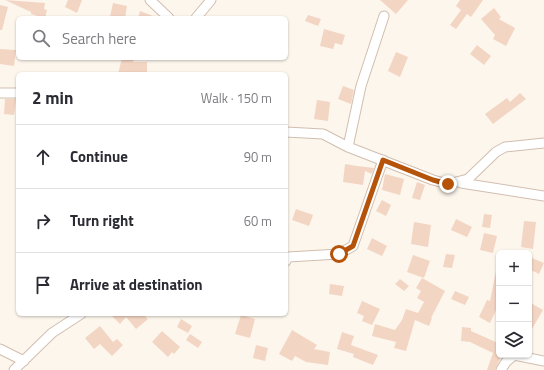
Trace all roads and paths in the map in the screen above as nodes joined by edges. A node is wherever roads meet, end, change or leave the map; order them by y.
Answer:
1 (150, 0) edge
2 (211, 0) edge
3 (167, 16) edge
4 (198, 16) edge
5 (384, 16) dead end
6 (0, 93) edge
7 (16, 93) edge
8 (288, 132) edge
9 (544, 143) edge
10 (348, 147) junction
11 (383, 160) junction
12 (460, 182) junction
13 (544, 196) edge
14 (288, 257) edge
15 (78, 316) edge
16 (0, 349) edge
17 (24, 361) junction
18 (544, 361) edge
19 (14, 370) edge
20 (501, 370) edge

1 - 3 street
2 - 4 street
5 - 10 street
6 - 7 street
8 - 10 street
9 - 12 street
10 - 11 street
11 - 12 street
11 - 14 street
12 - 13 street
15 - 17 street
16 - 17 street
17 - 19 street
18 - 20 street

